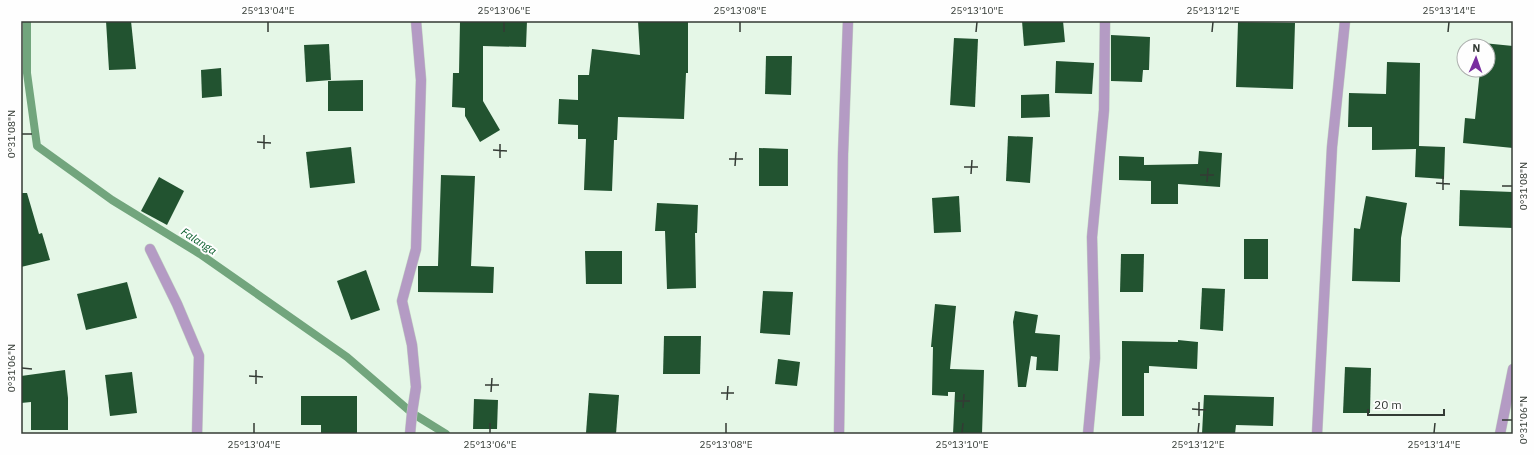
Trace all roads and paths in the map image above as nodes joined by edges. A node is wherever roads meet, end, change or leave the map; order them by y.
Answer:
1 (416, 21) edge
2 (848, 21) edge
3 (1105, 21) edge
4 (1345, 21) edge
5 (150, 249) dead end
6 (1513, 369) edge
7 (196, 434) edge
8 (410, 434) edge
9 (839, 434) edge
10 (1088, 434) edge
11 (1317, 434) edge
12 (1500, 434) edge

1 - 8 street
2 - 9 street
3 - 10 street
4 - 11 street
5 - 7 street
6 - 12 street

